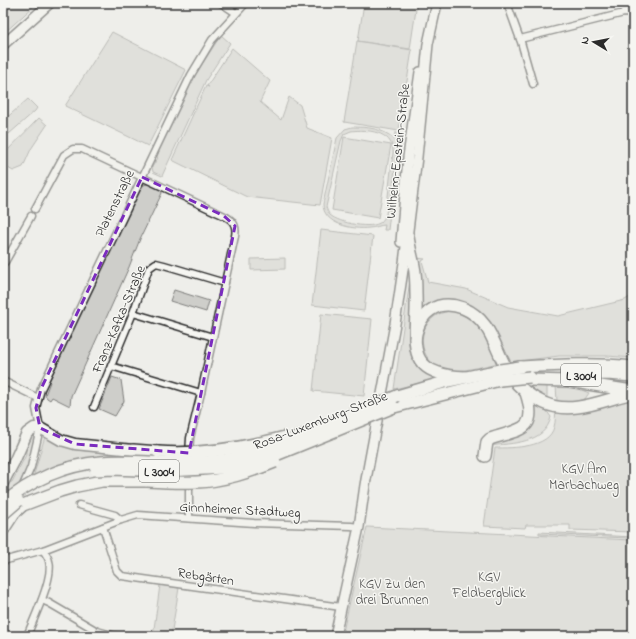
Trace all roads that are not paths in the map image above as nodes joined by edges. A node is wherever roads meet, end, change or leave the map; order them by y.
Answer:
1 (50, 3) edge
2 (221, 3) edge
3 (246, 3) edge
4 (436, 3) edge
5 (507, 3) edge
6 (625, 3) edge
7 (236, 13) junction
8 (624, 13) junction
9 (633, 14) edge
10 (520, 39) junction
11 (3, 45) edge
12 (533, 84) dead end
13 (142, 177) junction
14 (35, 210) dead end
15 (31, 216) dead end
16 (408, 236) junction
17 (5, 262) dead end
18 (225, 283) junction
19 (399, 304) junction
20 (133, 313) junction
21 (213, 337) junction
22 (415, 339) junction
23 (111, 366) junction
24 (633, 366) edge
25 (500, 375) junction
26 (633, 376) edge
27 (465, 377) junction
28 (530, 378) junction
29 (3, 381) edge
30 (526, 392) junction
31 (633, 392) edge
32 (201, 393) junction
33 (38, 398) junction
34 (396, 401) junction
35 (94, 408) dead end
36 (40, 428) junction
37 (311, 432) junction
38 (322, 437) junction
39 (133, 450) joint
40 (485, 456) dead end
41 (4, 482) edge
42 (79, 505) dead end
43 (8, 507) edge
44 (189, 518) junction
45 (121, 520) junction
46 (3, 524) edge
47 (103, 527) junction
48 (356, 527) junction
49 (3, 530) edge
50 (44, 550) junction
51 (3, 561) edge
52 (42, 600) junction
53 (342, 603) junction
54 (27, 636) edge
55 (116, 636) edge
56 (335, 636) edge

1 - 11 main road
2 - 7 street
3 - 7 street, Platenstraße
4 - 16 main road, Wilhelm-Epstein-Straße
4 - 19 main road, Wilhelm-Epstein-Straße
5 - 10 street
6 - 8 street
7 - 13 street, Platenstraße
8 - 9 street
8 - 10 street
10 - 12 street
13 - 14 street
13 - 18 street
13 - 33 street, Platenstraße
15 - 17 street
16 - 19 main road, Wilhelm-Epstein-Straße
16 - 22 highway
18 - 20 street, Franz-Kafka-Straße
18 - 21 street
19 - 48 main road, Wilhelm-Epstein-Straße
20 - 21 street
20 - 23 street, Franz-Kafka-Straße
21 - 32 street
22 - 27 highway
22 - 30 highway
23 - 32 street
23 - 35 street, Franz-Kafka-Straße
24 - 25 highway, Rosa-Luxemburg-Straße / L 3004, bridge
25 - 27 highway, Rosa-Luxemburg-Straße / L 3004
25 - 28 highway, bridge
25 - 34 highway, Rosa-Luxemburg-Straße / L 3004
26 - 28 highway, L 3004
27 - 34 highway, Rosa-Luxemburg-Straße / L 3004
28 - 31 highway
29 - 33 street
30 - 31 highway
30 - 40 highway
32 - 44 street
33 - 36 street, Platenstraße
34 - 37 highway, Rosa-Luxemburg-Straße / L 3004, bridge
34 - 38 highway, Rosa-Luxemburg-Straße / L 3004, bridge
36 - 39 main road
36 - 41 main road
36 - 43 street, Platenstraße
37 - 39 highway, bridge
37 - 43 highway, Rosa-Luxemburg-Straße / L 3004, bridge
38 - 43 highway, bridge
38 - 43 highway, Rosa-Luxemburg-Straße / L 3004, bridge
42 - 45 street
43 - 46 street, Platenstraße
43 - 49 highway
44 - 45 street, Ginnheimer Stadtweg
44 - 48 street, Ginnheimer Stadtweg
45 - 47 street, Ginnheimer Stadtweg
47 - 50 street, Ginnheimer Stadtweg
47 - 53 street, Rebgärten
48 - 53 main road, Wilhelm-Epstein-Straße
50 - 51 street, Ginnheimer Stadtweg
50 - 52 street
52 - 54 street
52 - 55 street
53 - 56 main road, Wilhelm-Epstein-Straße

